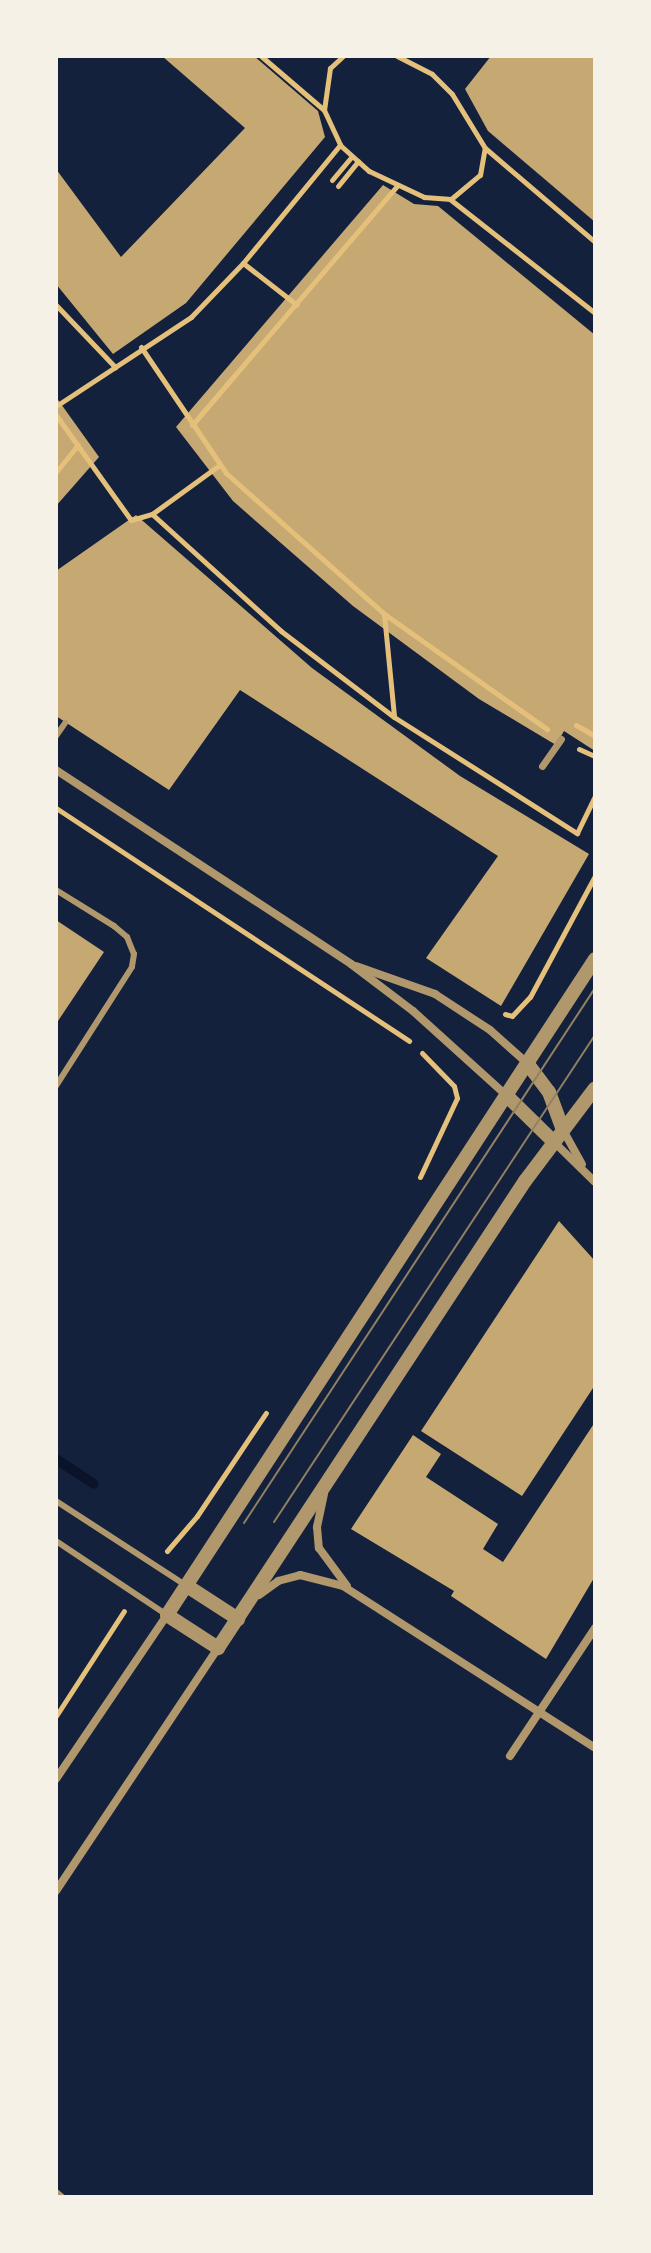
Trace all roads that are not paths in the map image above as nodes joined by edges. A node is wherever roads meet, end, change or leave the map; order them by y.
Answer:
1 (65, 723) dead end
2 (56, 736) edge
3 (561, 739) dead end
4 (542, 766) dead end
5 (56, 770) edge
6 (56, 890) edge
7 (595, 959) edge
8 (351, 964) junction
9 (527, 1063) junction
10 (56, 1086) edge
11 (595, 1088) edge
12 (507, 1096) junction
13 (558, 1136) junction
14 (593, 1180) edge
15 (329, 1475) junction
16 (56, 1501) edge
17 (56, 1541) edge
18 (187, 1586) junction
19 (354, 1592) junction
20 (247, 1605) junction
21 (167, 1615) junction
22 (238, 1619) junction
23 (595, 1628) edge
24 (218, 1648) junction
25 (540, 1712) junction
26 (595, 1748) edge
27 (510, 1756) dead end
28 (56, 1779) edge
29 (56, 1891) edge
30 (56, 2193) edge
31 (61, 2197) edge

1 - 2 lane
3 - 4 street
5 - 8 street
6 - 10 lane
7 - 9 street
8 - 9 street
8 - 12 street
9 - 12 street
9 - 13 street
11 - 13 street
12 - 13 street
12 - 18 street
13 - 14 street
13 - 14 street
13 - 15 street
15 - 19 street
15 - 20 street
16 - 18 lane
17 - 21 lane
18 - 21 street
18 - 22 street
19 - 20 street
19 - 25 street
20 - 22 street
21 - 24 street
21 - 28 street
22 - 24 street
23 - 25 street
24 - 29 street
25 - 26 street
25 - 27 street
30 - 31 street

